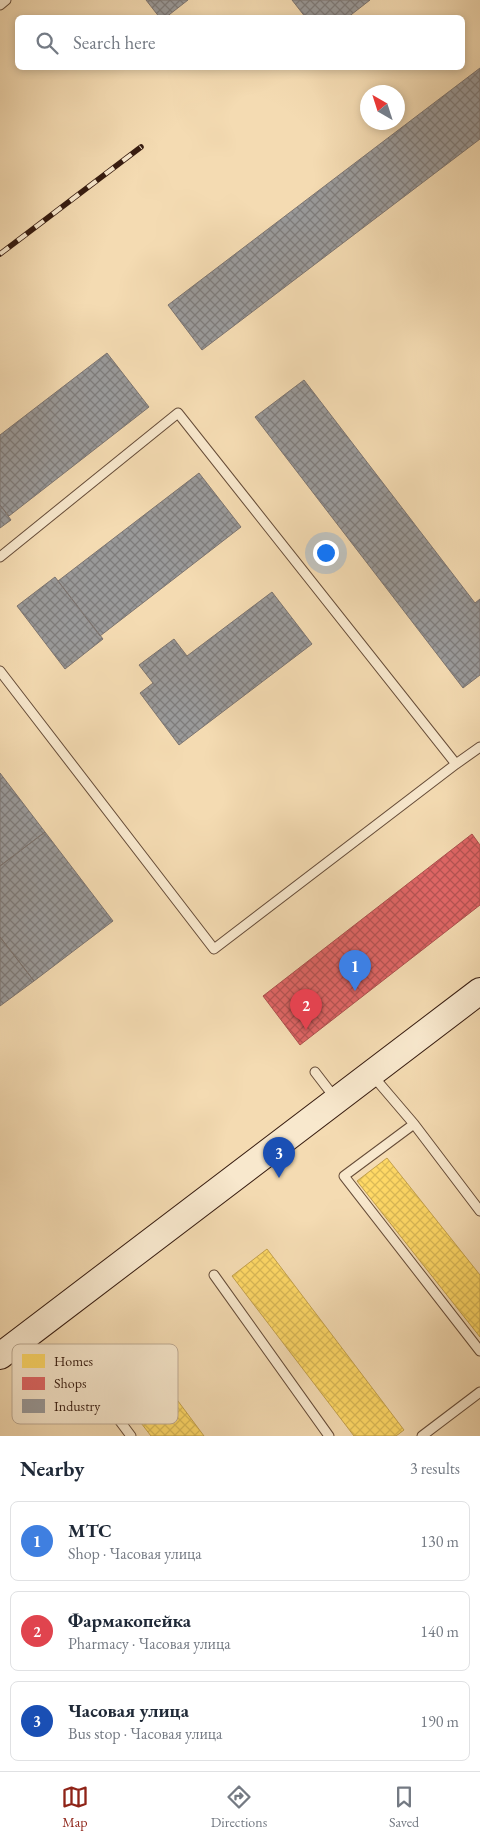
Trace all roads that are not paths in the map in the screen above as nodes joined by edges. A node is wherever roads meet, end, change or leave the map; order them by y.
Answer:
1 (6, 0) edge
2 (0, 5) edge
3 (0, 557) edge
4 (0, 671) edge
5 (480, 747) edge
6 (456, 764) junction
7 (480, 991) edge
8 (315, 1072) dead end
9 (371, 1074) junction
10 (337, 1100) junction
11 (414, 1124) junction
12 (480, 1211) edge
13 (214, 1275) dead end
14 (16, 1344) edge
15 (12, 1347) edge
16 (480, 1351) edge
17 (0, 1356) edge
18 (480, 1392) edge
19 (123, 1424) edge
20 (132, 1436) edge
21 (329, 1436) edge
22 (422, 1436) edge

1 - 2 lane
3 - 6 lane
4 - 6 lane
5 - 6 lane
7 - 9 main road
8 - 10 lane
9 - 10 main road
9 - 11 lane
10 - 14 main road
11 - 12 lane
11 - 16 lane
13 - 21 lane
15 - 17 main road
18 - 22 lane
19 - 20 lane

